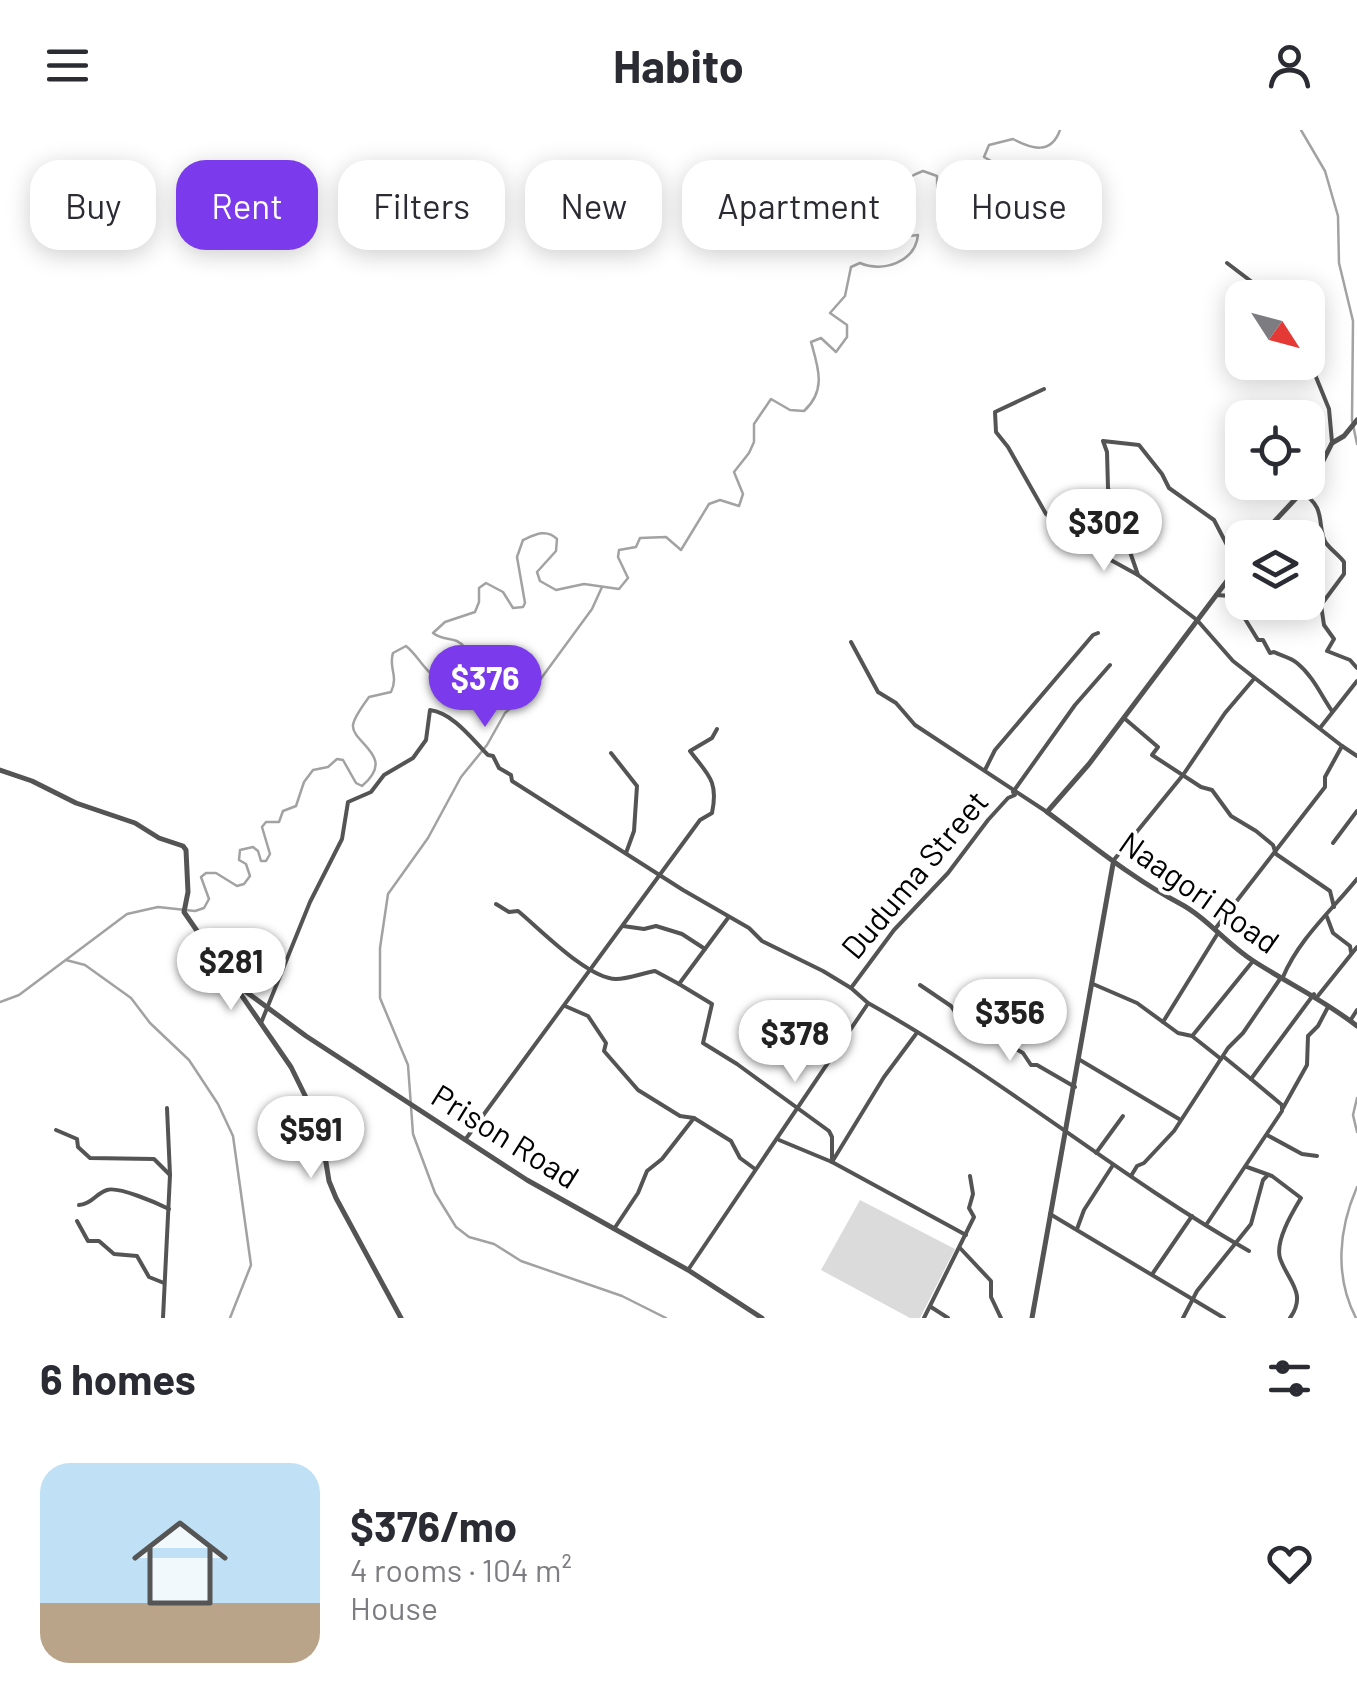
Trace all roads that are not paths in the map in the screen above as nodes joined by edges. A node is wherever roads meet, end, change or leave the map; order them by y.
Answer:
1 (1227, 263) dead end
2 (1249, 280) edge
3 (1317, 380) edge
4 (1044, 389) dead end
5 (1357, 420) edge
6 (1332, 443) junction
7 (1325, 457) edge
8 (1293, 500) edge
9 (1312, 500) edge
10 (1275, 520) edge
11 (1225, 539) edge
12 (1138, 575) junction
13 (1225, 583) edge
14 (1216, 594) junction
15 (1198, 620) junction
16 (1098, 633) dead end
17 (851, 642) dead end
18 (1110, 665) dead end
19 (1357, 668) edge
20 (1254, 678) junction
21 (1357, 681) edge
22 (1332, 711) junction
23 (1124, 718) junction
24 (1320, 728) junction
25 (717, 730) dead end
26 (1342, 746) junction
27 (611, 753) dead end
28 (1357, 756) edge
29 (0, 770) edge
30 (984, 772) junction
31 (1183, 775) junction
32 (1013, 792) junction
33 (1046, 812) junction
34 (1357, 812) edge
35 (1334, 843) dead end
36 (626, 852) junction
37 (1276, 854) junction
38 (1113, 861) junction
39 (661, 874) junction
40 (1357, 879) edge
41 (496, 904) dead end
42 (1334, 908) junction
43 (1327, 917) junction
44 (728, 918) junction
45 (623, 926) junction
46 (1217, 931) junction
47 (1357, 947) edge
48 (705, 949) junction
49 (1351, 952) junction
50 (1252, 961) junction
51 (591, 970) junction
52 (1282, 977) junction
53 (232, 981) junction
54 (679, 984) junction
55 (1094, 984) junction
56 (920, 985) dead end
57 (851, 988) junction
58 (1315, 996) junction
59 (868, 1003) junction
60 (1328, 1005) junction
61 (565, 1006) junction
62 (267, 1007) junction
63 (1357, 1010) edge
64 (1350, 1021) junction
65 (1163, 1022) junction
66 (260, 1025) junction
67 (1357, 1026) edge
68 (916, 1034) junction
69 (1192, 1036) junction
70 (1222, 1058) junction
71 (1080, 1060) junction
72 (1252, 1079) junction
73 (1075, 1088) junction
74 (795, 1107) junction
75 (167, 1108) dead end
76 (1283, 1108) junction
77 (1123, 1116) dead end
78 (694, 1118) junction
79 (1180, 1121) junction
80 (56, 1130) dead end
81 (1066, 1134) junction
82 (1266, 1135) junction
83 (777, 1139) junction
84 (465, 1140) junction
85 (1096, 1153) junction
86 (1318, 1156) dead end
87 (832, 1162) junction
88 (1113, 1166) junction
89 (1246, 1167) junction
90 (755, 1170) junction
91 (170, 1174) junction
92 (1268, 1175) junction
93 (970, 1176) dead end
94 (1131, 1176) junction
95 (79, 1205) dead end
96 (168, 1209) junction
97 (1050, 1214) junction
98 (1192, 1216) junction
99 (77, 1221) dead end
100 (1206, 1226) junction
101 (614, 1229) junction
102 (1077, 1229) junction
103 (966, 1235) junction
104 (1235, 1242) junction
105 (960, 1248) junction
106 (1249, 1250) dead end
107 (688, 1270) junction
108 (1154, 1274) junction
109 (165, 1284) junction
110 (1193, 1299) junction
111 (930, 1307) junction
112 (163, 1318) edge
113 (400, 1318) edge
114 (762, 1318) edge
115 (924, 1318) edge
116 (948, 1318) edge
117 (1001, 1318) edge
118 (1032, 1318) edge
119 (1182, 1318) edge
120 (1224, 1318) edge
121 (1290, 1318) edge

1 - 2 street
3 - 6 street
4 - 12 street
5 - 6 street
6 - 7 street
8 - 10 street
9 - 19 street
11 - 12 street
12 - 15 street
13 - 14 street
14 - 15 street
14 - 22 street
15 - 20 street
15 - 23 street
16 - 30 street
17 - 30 street, Naagori Road
18 - 32 street
20 - 24 street
20 - 31 street
21 - 22 street
22 - 24 street
23 - 31 street
23 - 33 street
24 - 26 street
25 - 39 street
26 - 28 street
26 - 37 street
27 - 36 street
29 - 53 street
30 - 32 street, Naagori Road
31 - 37 street
31 - 38 street
32 - 33 street, Naagori Road
32 - 57 street, Duduma Street
33 - 38 street, Naagori Road
34 - 35 street
36 - 39 street
36 - 62 street
37 - 42 street
37 - 46 street
38 - 46 street, Naagori Road
38 - 55 street
39 - 44 street
39 - 45 street
40 - 42 street
41 - 51 street
42 - 43 street
43 - 49 street
43 - 52 street
44 - 48 street
44 - 57 street
45 - 48 street
45 - 51 street
46 - 50 street, Naagori Road
46 - 65 street
47 - 49 street
48 - 54 street
49 - 58 street
50 - 52 street, Naagori Road
50 - 69 street
51 - 54 street
51 - 61 street
52 - 58 street, Naagori Road
52 - 70 street
53 - 62 street, Prison Road
53 - 66 street
54 - 74 street
55 - 65 street
55 - 71 street
56 - 73 street
57 - 59 street
58 - 60 street, Naagori Road
58 - 72 street
59 - 68 street
59 - 74 street, Duduma Street
60 - 64 street, Naagori Road
60 - 76 street
61 - 78 street
61 - 84 street
62 - 66 street
62 - 84 street, Prison Road
63 - 64 street
64 - 67 street, Naagori Road
65 - 69 street
66 - 113 street
68 - 81 street
68 - 87 street
69 - 70 street
70 - 72 street
70 - 79 street
71 - 73 street
71 - 79 street
72 - 76 street
73 - 81 street
74 - 83 street, Duduma Street
74 - 87 street
75 - 91 street
76 - 82 street
77 - 85 street
78 - 90 street
78 - 101 street
79 - 94 street
80 - 91 street
81 - 85 street
81 - 97 street
82 - 86 street
82 - 89 street
83 - 87 street
83 - 90 street, Duduma Street
84 - 101 street, Prison Road
85 - 88 street
87 - 103 street
88 - 94 street
88 - 102 street
89 - 92 street
89 - 100 street
90 - 107 street, Duduma Street
91 - 96 street
92 - 104 street
92 - 121 street
93 - 103 street
94 - 98 street
95 - 96 street
96 - 109 street
97 - 102 street
97 - 118 street
98 - 100 street
98 - 108 street
99 - 109 street
100 - 104 street
101 - 107 street, Prison Road
102 - 108 street
103 - 105 street
104 - 106 street
104 - 110 street
105 - 111 street
105 - 117 street
107 - 114 street, Prison Road
108 - 110 street
109 - 112 street
110 - 119 street
110 - 120 street
111 - 115 street
111 - 116 street

